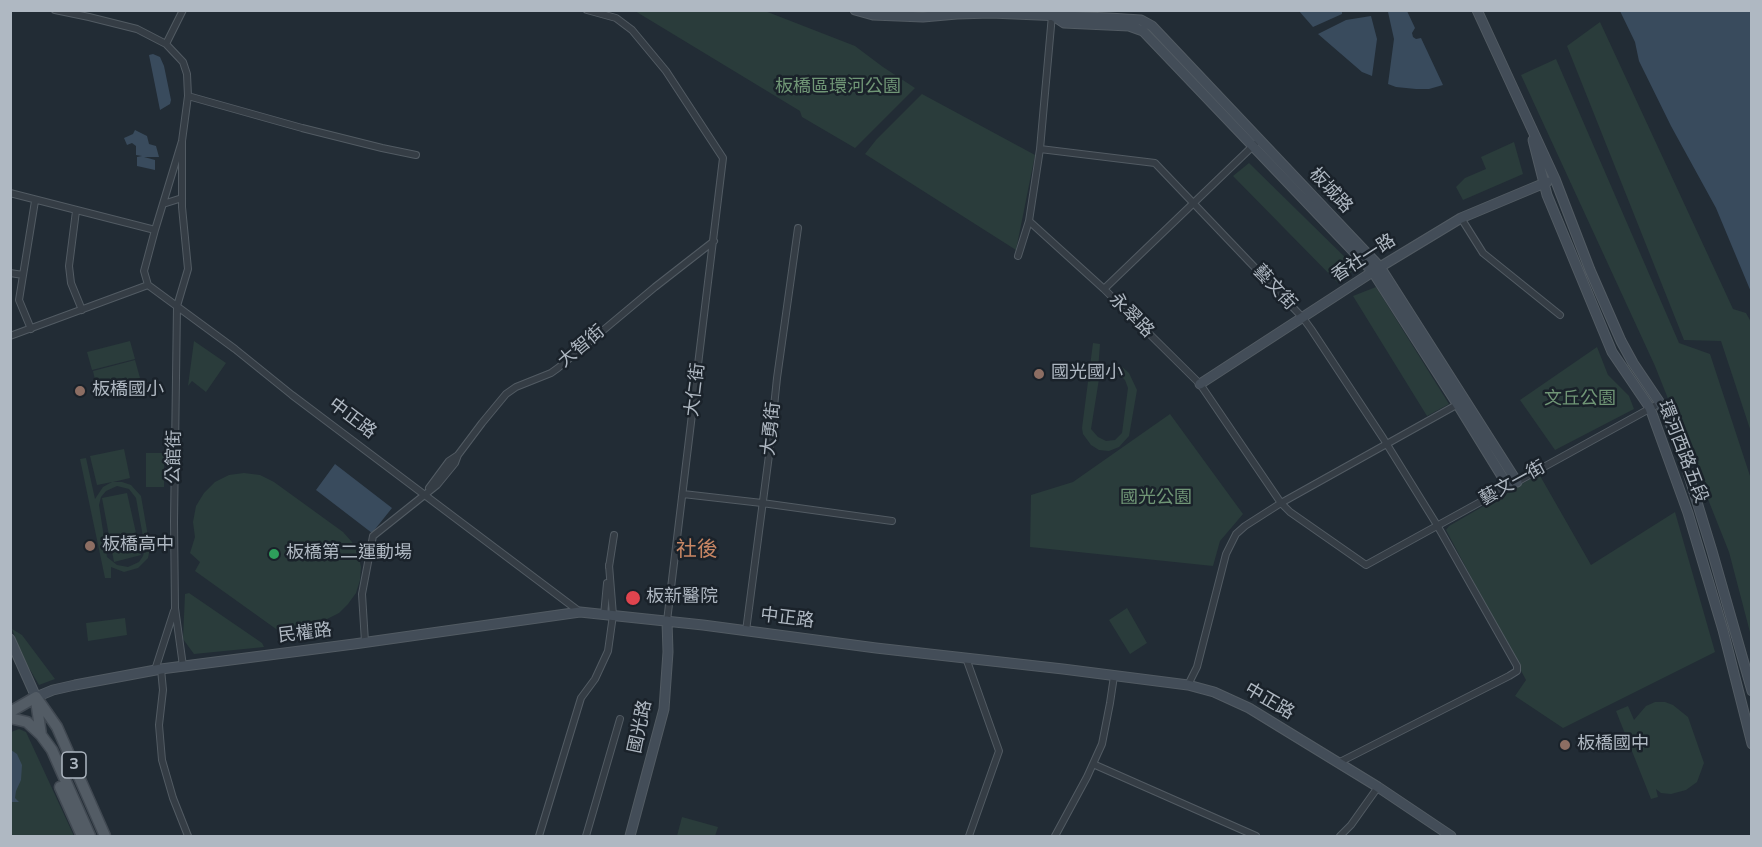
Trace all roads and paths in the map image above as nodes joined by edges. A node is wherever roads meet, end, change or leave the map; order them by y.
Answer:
1 (55, 10) edge
2 (173, 10) edge
3 (587, 10) edge
4 (855, 10) edge
5 (1477, 10) edge
6 (953, 12) edge
7 (182, 13) edge
8 (1053, 15) junction
9 (166, 44) junction
10 (188, 96) junction
11 (1526, 116) junction
12 (182, 141) junction
13 (1257, 143) junction
14 (1040, 149) junction
15 (416, 155) dead end
16 (1555, 179) junction
17 (1544, 183) junction
18 (10, 193) edge
19 (182, 198) junction
20 (35, 201) junction
21 (1194, 203) junction
22 (163, 204) junction
23 (76, 211) junction
24 (1461, 218) junction
25 (1029, 220) junction
26 (798, 228) dead end
27 (155, 230) junction
28 (714, 241) junction
29 (1018, 256) dead end
30 (1376, 270) junction
31 (10, 273) edge
32 (23, 275) junction
33 (148, 285) junction
34 (1104, 289) junction
35 (10, 298) edge
36 (19, 300) junction
37 (177, 306) junction
38 (82, 310) junction
39 (1560, 315) dead end
40 (1303, 318) junction
41 (31, 329) junction
42 (10, 336) edge
43 (1200, 384) junction
44 (1462, 402) junction
45 (1660, 403) junction
46 (1650, 408) junction
47 (1386, 444) junction
48 (1512, 484) junction
49 (425, 494) junction
50 (683, 494) junction
51 (762, 503) junction
52 (1281, 503) junction
53 (892, 521) dead end
54 (1437, 525) junction
55 (614, 535) dead end
56 (1366, 565) joint
57 (176, 608) junction
58 (580, 612) junction
59 (609, 615) junction
60 (667, 621) junction
61 (746, 631) junction
62 (10, 639) edge
63 (365, 642) junction
64 (966, 658) junction
65 (183, 666) junction
66 (158, 670) junction
67 (1114, 676) junction
68 (1188, 685) junction
69 (1752, 691) edge
70 (36, 697) junction
71 (10, 702) edge
72 (10, 712) edge
73 (10, 718) edge
74 (620, 718) dead end
75 (42, 737) junction
76 (1752, 744) edge
77 (1338, 763) junction
78 (1093, 765) junction
79 (1378, 787) junction
80 (82, 837) edge
81 (90, 837) edge
82 (105, 837) edge
83 (188, 837) edge
84 (538, 837) edge
85 (586, 837) edge
86 (630, 837) edge
87 (969, 837) edge
88 (1055, 837) edge
89 (1256, 837) edge
90 (1340, 837) edge
91 (1451, 837) edge

1 - 9 street
2 - 7 street
3 - 28 street, 大仁街
4 - 6 street, 板城路
5 - 11 street, 環河西路五段
6 - 8 street, 板城路
7 - 9 street
8 - 13 street, 板城路
8 - 14 street
9 - 10 street
10 - 12 street
10 - 15 street
11 - 16 street, 環河西路五段
11 - 17 street, 環河西路五段
12 - 19 street, 公館街
12 - 22 street
13 - 21 street
13 - 30 street, 板城路
14 - 21 street, 藝文街
14 - 25 street
16 - 17 street, 香社一路
16 - 45 street, 環河西路五段
17 - 24 street, 香社一路
17 - 46 street, 環河西路五段
18 - 20 street
19 - 22 street
19 - 37 street, 公館街
20 - 23 street
20 - 32 street
21 - 34 street
21 - 40 street, 藝文街
22 - 27 street
23 - 27 street
23 - 38 street
24 - 30 street, 香社一路
24 - 39 street
25 - 29 street
25 - 34 street, 永翠路
26 - 51 street, 大勇街
27 - 33 street
28 - 49 street, 大智街
28 - 50 street, 大仁街
30 - 40 street, 香社一路
30 - 44 street, 板城路
31 - 32 street
32 - 36 street
33 - 37 street, 中正路
33 - 38 street
34 - 43 street, 永翠路
35 - 36 street
36 - 41 street
37 - 49 street, 中正路
37 - 57 street, 公館街
38 - 41 street
40 - 43 street, 香社一路
40 - 47 street, 藝文街
41 - 42 street
43 - 52 street, 永翠路
44 - 47 street
44 - 48 street, 板城路
45 - 46 street, 藝文一街
45 - 69 street, 環河西路五段
46 - 48 street, 藝文一街
46 - 76 street, 環河西路五段
47 - 52 street
47 - 54 street, 藝文街
48 - 54 street, 藝文一街
49 - 58 street, 中正路
49 - 63 street, 大智街
50 - 51 street
50 - 60 street, 大仁街
51 - 53 street
51 - 61 street, 大勇街
52 - 56 street, 永翠路
52 - 68 street
54 - 56 street, 藝文一街
54 - 77 street, 藝文街
55 - 59 street
57 - 65 street, 公館街
57 - 66 street
58 - 59 street, 中正路
58 - 63 street, 民權路
59 - 60 street, 中正路
59 - 84 street
60 - 61 street, 中正路
60 - 86 street, 國光路
61 - 64 street, 中正路
62 - 70 street
63 - 65 street, 民權路
64 - 67 street, 中正路
64 - 87 street
65 - 66 street, 民權路
66 - 70 street, 民權路
66 - 83 street
67 - 68 street, 中正路
67 - 78 street
68 - 77 street, 中正路
70 - 71 main road, 民權路
70 - 72 main road, 民權路
70 - 75 main road, 3
70 - 82 main road, 3
73 - 75 main road
74 - 85 street
75 - 80 main road, 3
75 - 81 main road, 3
77 - 79 street, 中正路
78 - 88 street
78 - 89 street
79 - 90 street
79 - 91 street, 中正路

